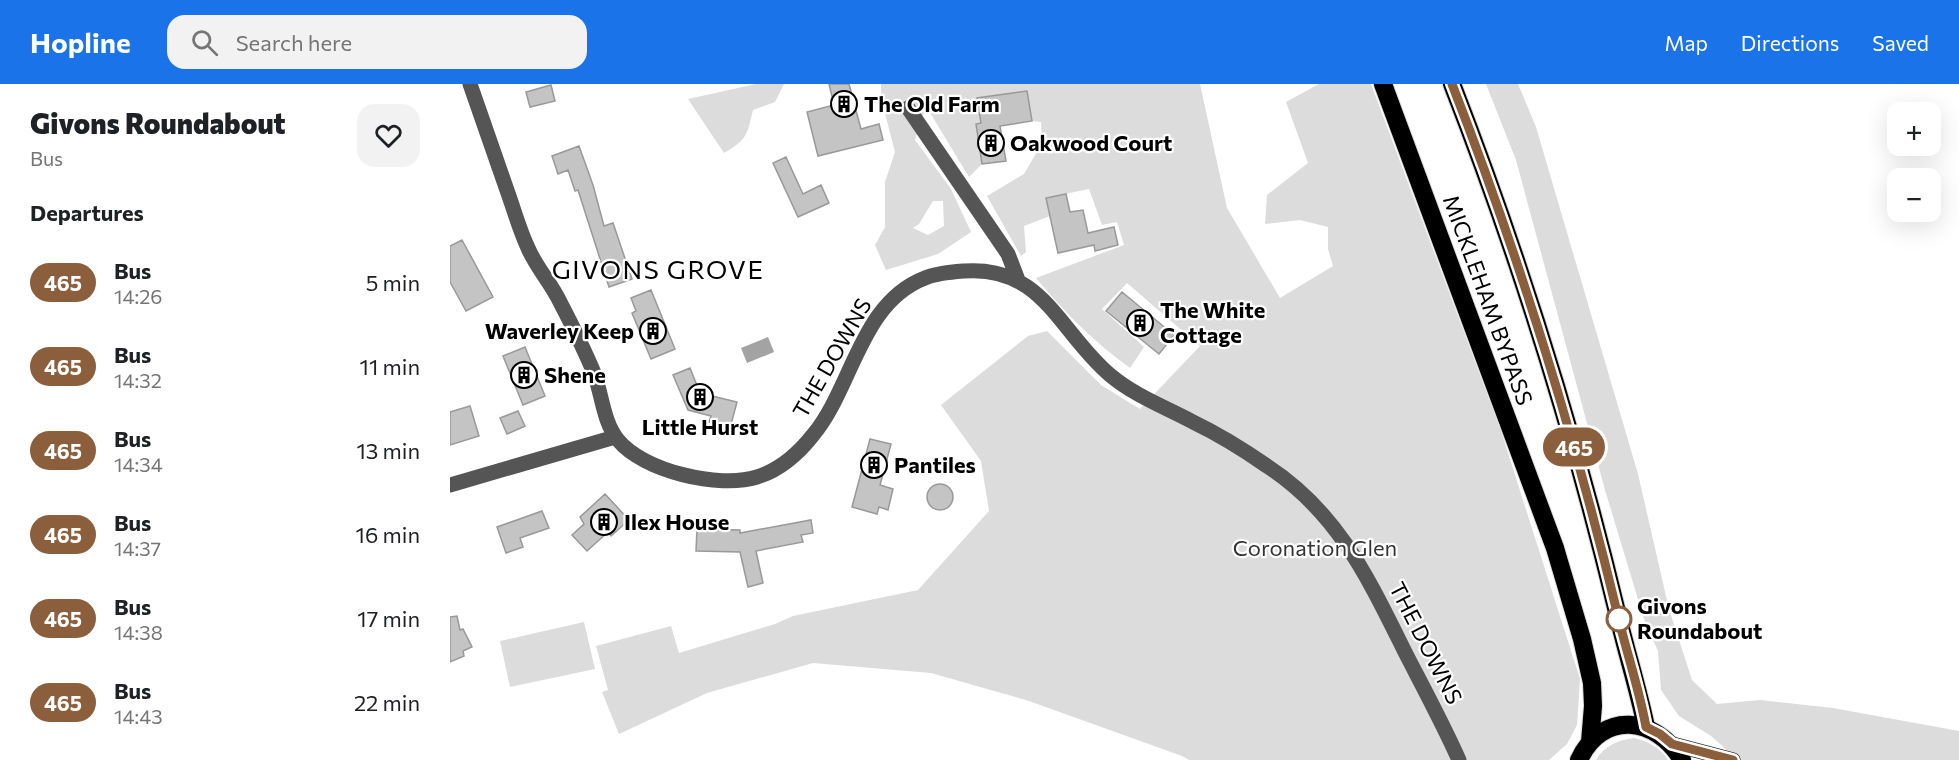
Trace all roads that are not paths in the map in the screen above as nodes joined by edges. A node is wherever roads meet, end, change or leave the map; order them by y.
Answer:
1 (470, 84) edge
2 (1383, 84) edge
3 (1452, 84) edge
4 (908, 108) dead end
5 (1018, 280) junction
6 (615, 437) junction
7 (450, 485) edge
8 (1646, 727) junction
9 (1590, 742) junction
10 (1672, 744) junction
11 (1459, 760) edge
12 (1579, 760) edge
13 (1682, 760) edge
14 (1733, 760) edge

1 - 6 street
2 - 9 highway, MICKLEHAM BYPASS
3 - 8 highway, MICKLEHAM BYPASS
4 - 5 street, THE DOWNS
5 - 6 street, THE DOWNS
5 - 11 street, THE DOWNS
6 - 7 street
8 - 9 highway
8 - 10 highway
9 - 12 highway
10 - 13 highway
10 - 14 main road

